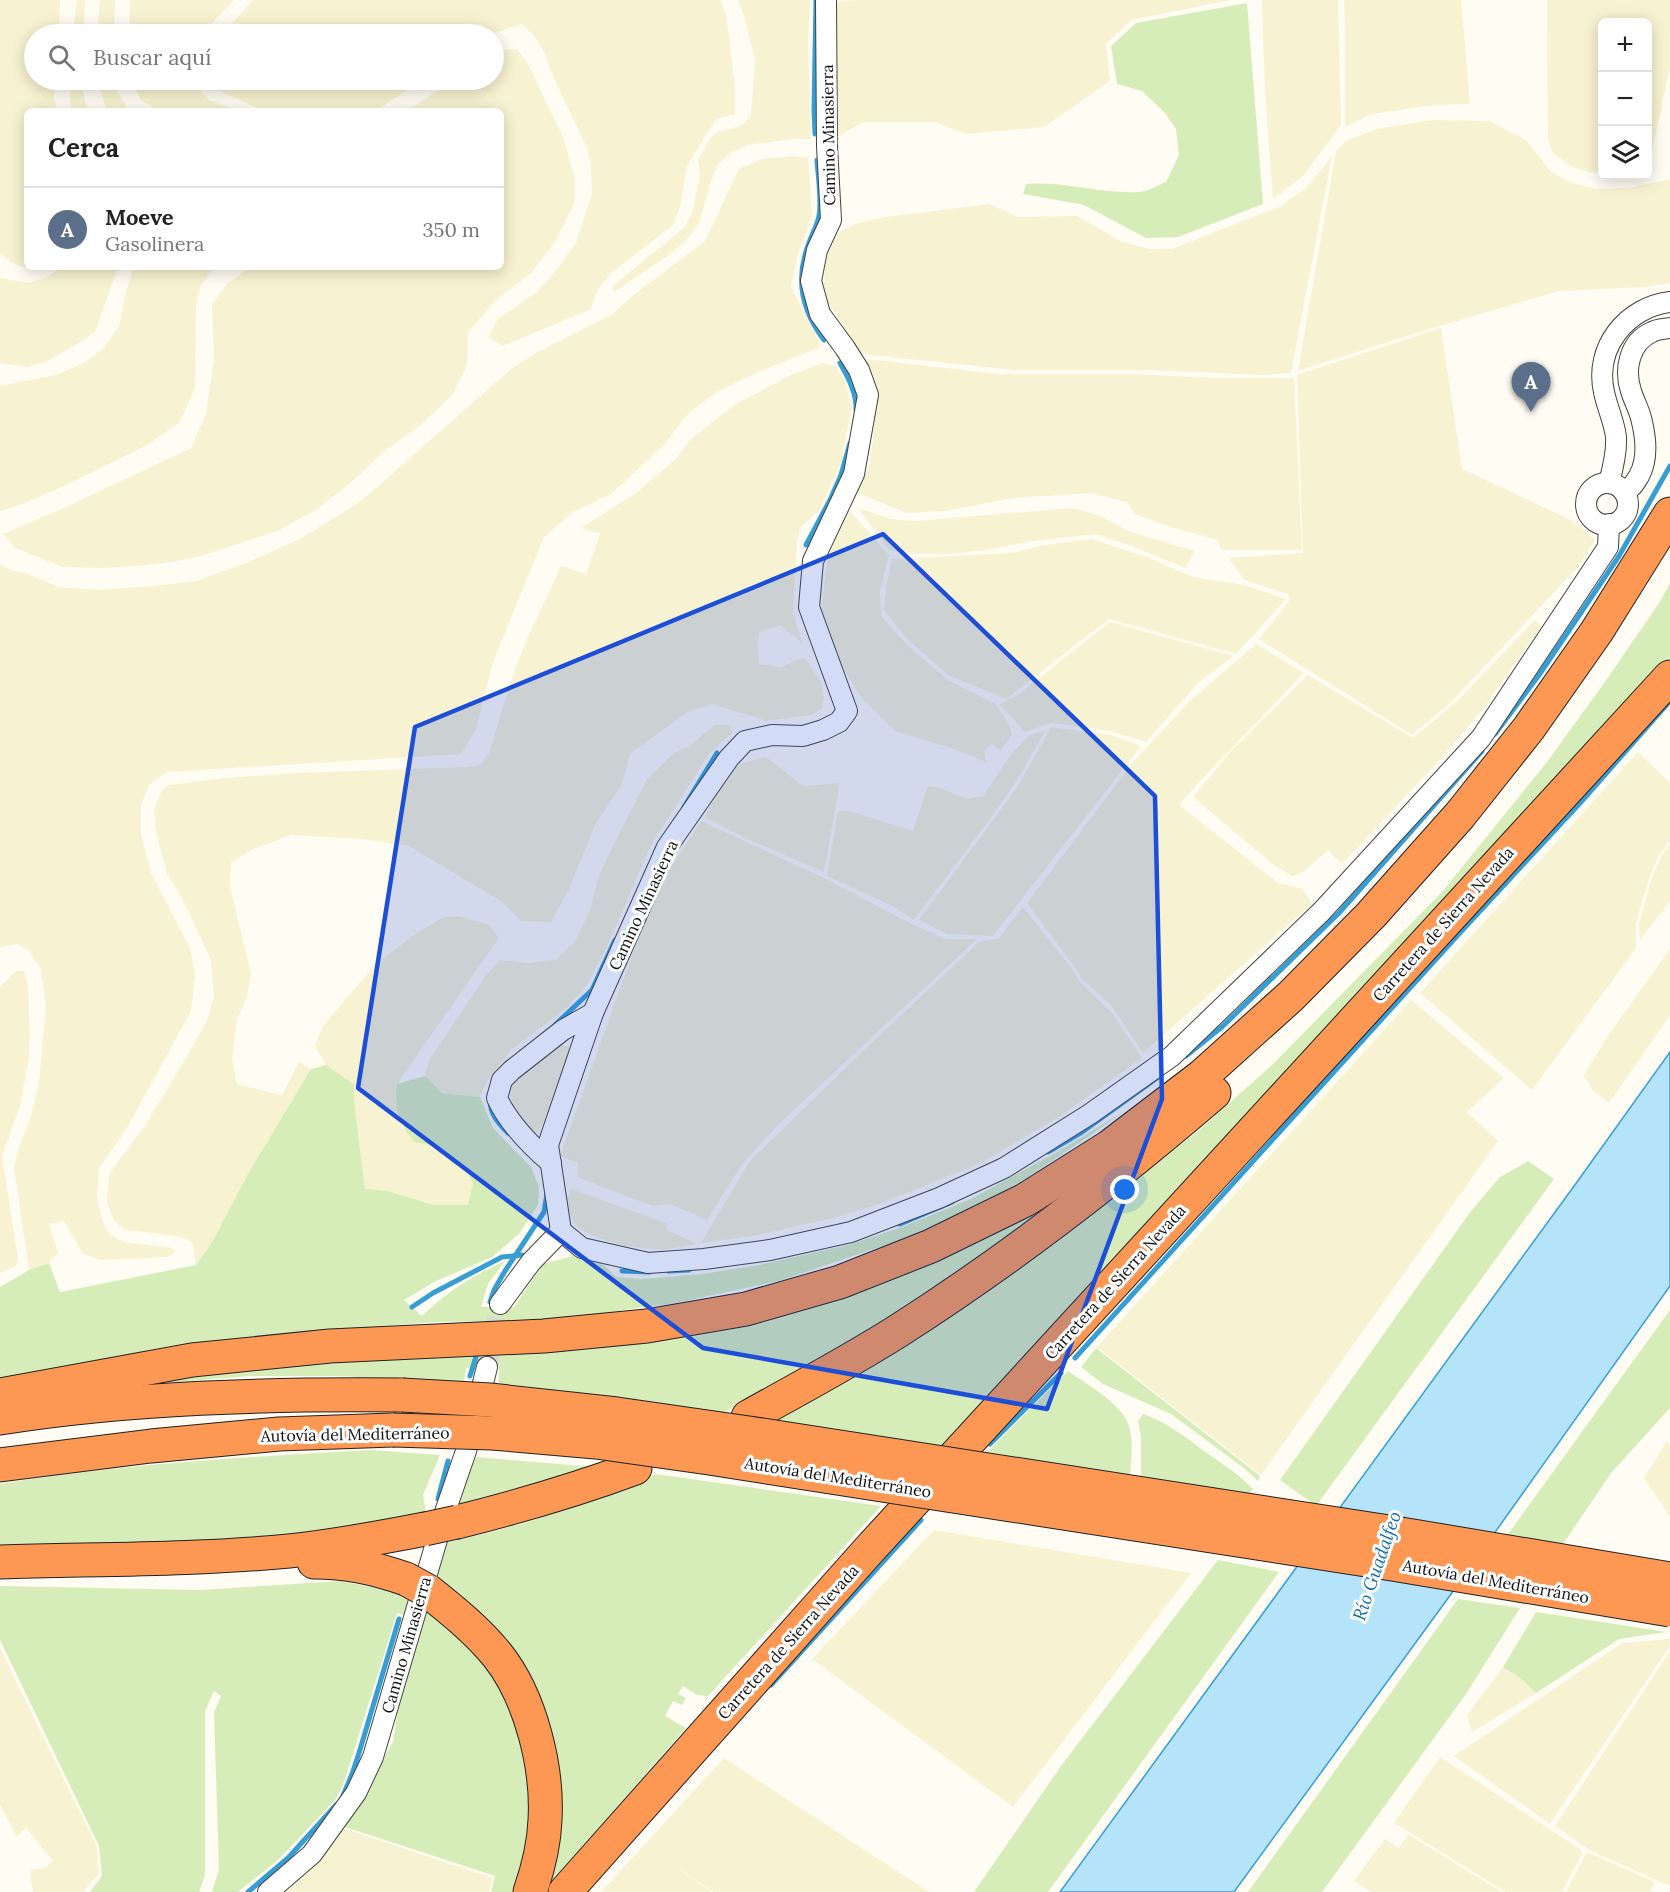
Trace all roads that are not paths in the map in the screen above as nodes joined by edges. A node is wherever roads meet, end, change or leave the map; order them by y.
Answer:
1 (826, 0) edge
2 (1670, 302) edge
3 (1669, 329) edge
4 (1616, 487) junction
5 (1670, 514) edge
6 (1610, 524) junction
7 (1670, 553) edge
8 (1670, 677) edge
9 (593, 1013) junction
10 (551, 1163) junction
11 (561, 1231) junction
12 (500, 1304) tunnel mouth
13 (487, 1367) tunnel mouth
14 (0, 1395) edge
15 (748, 1417) dead end
16 (0, 1418) edge
17 (0, 1465) edge
18 (635, 1468) dead end
19 (196, 1557) junction
20 (0, 1562) edge
21 (1670, 1579) edge
22 (1670, 1610) edge
23 (268, 1892) edge
24 (530, 1892) edge
25 (565, 1892) edge

1 - 9 street, Camino Minasierra
2 - 4 street
3 - 4 street
4 - 6 street
4 - 6 street
5 - 14 highway
6 - 11 street
7 - 15 highway
8 - 25 highway, Carretera de Sierra Nevada
9 - 10 street, Camino Minasierra
9 - 10 street
10 - 11 street, Camino Minasierra
11 - 12 street
13 - 23 street, Camino Minasierra
16 - 21 highway, Autovía del Mediterráneo, bridge
17 - 22 highway, Autovía del Mediterráneo, bridge
18 - 19 highway, bridge
19 - 20 highway
19 - 24 highway

